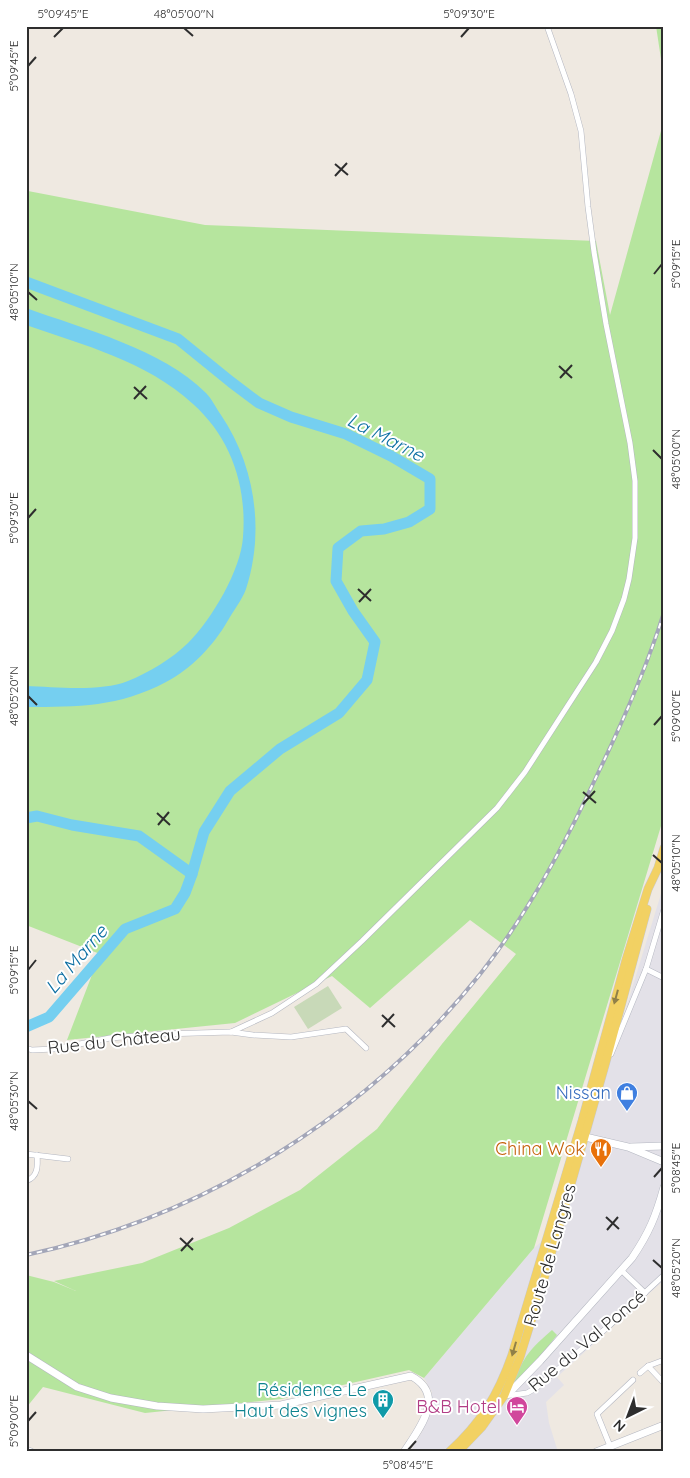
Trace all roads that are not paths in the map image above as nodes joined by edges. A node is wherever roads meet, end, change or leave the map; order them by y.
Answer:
1 (547, 26) edge
2 (664, 848) edge
3 (658, 868) junction
4 (664, 908) edge
5 (646, 969) junction
6 (664, 978) edge
7 (231, 1032) junction
8 (26, 1048) edge
9 (366, 1048) dead end
10 (605, 1065) junction
11 (581, 1136) junction
12 (664, 1146) edge
13 (628, 1147) junction
14 (26, 1154) edge
15 (37, 1155) junction
16 (68, 1159) dead end
17 (664, 1162) edge
18 (26, 1180) edge
19 (664, 1187) edge
20 (621, 1270) junction
21 (664, 1275) edge
22 (645, 1293) junction
23 (26, 1355) edge
24 (664, 1360) edge
25 (648, 1366) junction
26 (640, 1373) dead end
27 (633, 1380) dead end
28 (664, 1383) edge
29 (504, 1396) junction
30 (664, 1426) edge
31 (610, 1446) junction
32 (26, 1450) edge
33 (32, 1452) edge
34 (404, 1452) edge
35 (449, 1452) edge
36 (458, 1452) edge
37 (596, 1452) edge

1 - 7 street
2 - 3 main road
3 - 10 main road, Route de Langres
3 -> 11 main road
4 - 5 street
5 - 6 street
5 - 10 street
7 - 8 street, Rue du Château
7 - 9 street
10 - 11 main road, Route de Langres
11 - 13 street
11 - 29 main road, Route de Langres
11 -> 35 main road
12 - 13 street
13 - 17 street
14 - 15 street
15 - 16 street
15 - 18 street
19 - 20 street
20 - 22 street
20 - 29 street
21 - 22 street, Rue du Val Poncé
22 - 29 street, Rue du Val Poncé
23 - 34 street
24 - 25 street
25 - 26 street
25 - 28 street
27 - 31 street
29 - 36 main road, Route de Langres
30 - 31 street
31 - 37 street
32 - 33 street

